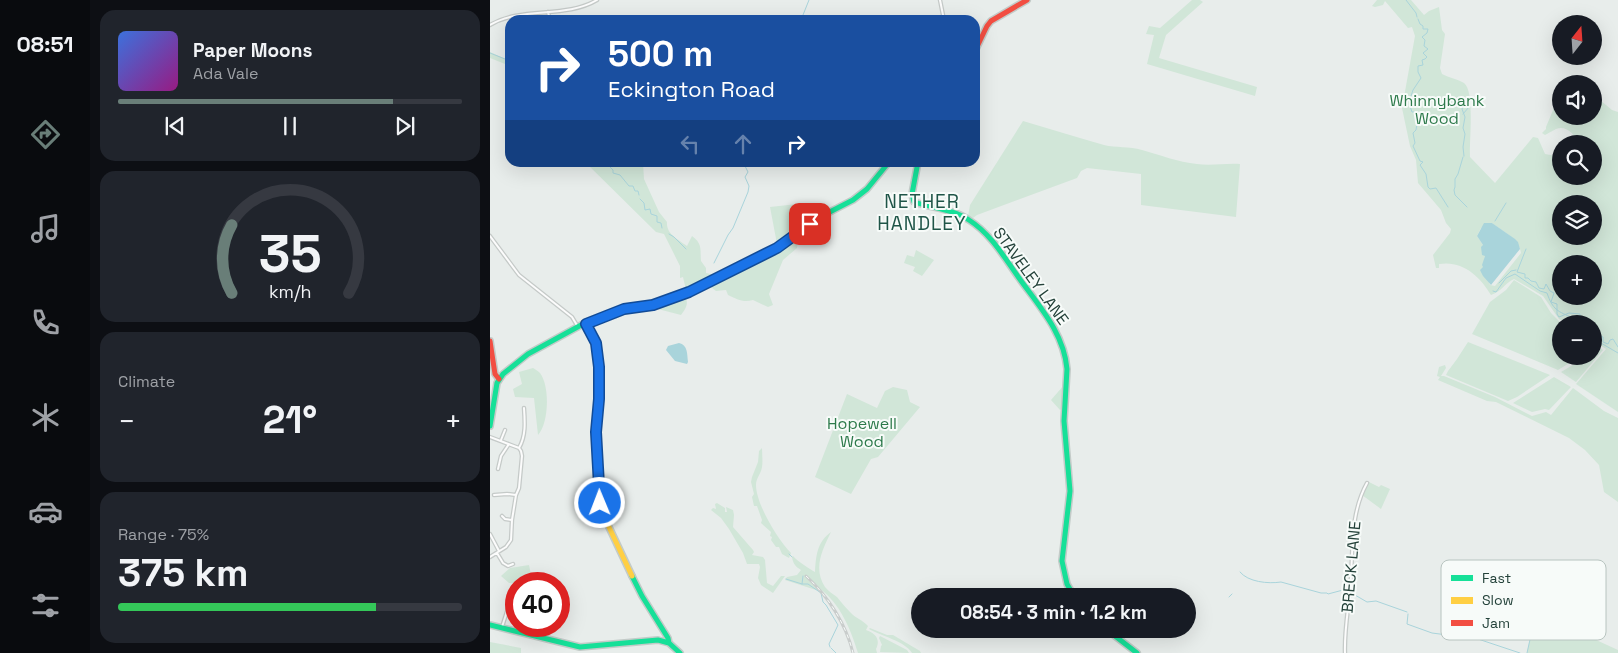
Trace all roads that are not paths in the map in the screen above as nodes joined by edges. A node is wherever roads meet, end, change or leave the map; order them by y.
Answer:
1 (598, 0) edge
2 (940, 0) edge
3 (1026, 0) edge
4 (548, 12) junction
5 (529, 15) edge
6 (549, 15) edge
7 (943, 15) edge
8 (505, 19) edge
9 (490, 25) edge
10 (980, 41) edge
11 (885, 167) edge
12 (917, 167) edge
13 (490, 236) edge
14 (586, 324) junction
15 (578, 327) junction
16 (490, 341) edge
17 (500, 379) junction
18 (524, 408) dead end
19 (490, 426) edge
20 (505, 430) dead end
21 (490, 437) edge
22 (501, 440) junction
23 (509, 444) junction
24 (518, 448) junction
25 (498, 469) dead end
26 (1367, 482) dead end
27 (494, 495) dead end
28 (516, 495) junction
29 (502, 516) dead end
30 (512, 520) junction
31 (490, 534) edge
32 (498, 552) junction
33 (490, 557) edge
34 (513, 564) dead end
35 (1068, 588) edge
36 (505, 619) edge
37 (490, 625) edge
38 (502, 627) junction
39 (1118, 638) edge
40 (669, 643) junction
41 (680, 653) edge
42 (1137, 653) edge
43 (1345, 653) edge

1 - 4 street
2 - 7 street
3 - 10 street
4 - 5 street
4 - 6 street
8 - 9 street
11 - 14 street
12 - 35 street, STAVELEY LANE
13 - 15 street
14 - 15 street
14 - 40 street
15 - 17 street
16 - 17 street
17 - 19 street
18 - 24 street
20 - 22 street
21 - 22 street
22 - 23 street
23 - 24 street
23 - 25 street
24 - 28 street
26 - 43 street, BRECK LANE
27 - 28 street
28 - 30 street
29 - 30 street
30 - 32 street
31 - 32 street
32 - 33 street
32 - 34 street
36 - 38 street
37 - 38 street
38 - 40 street
39 - 42 street
40 - 41 street

